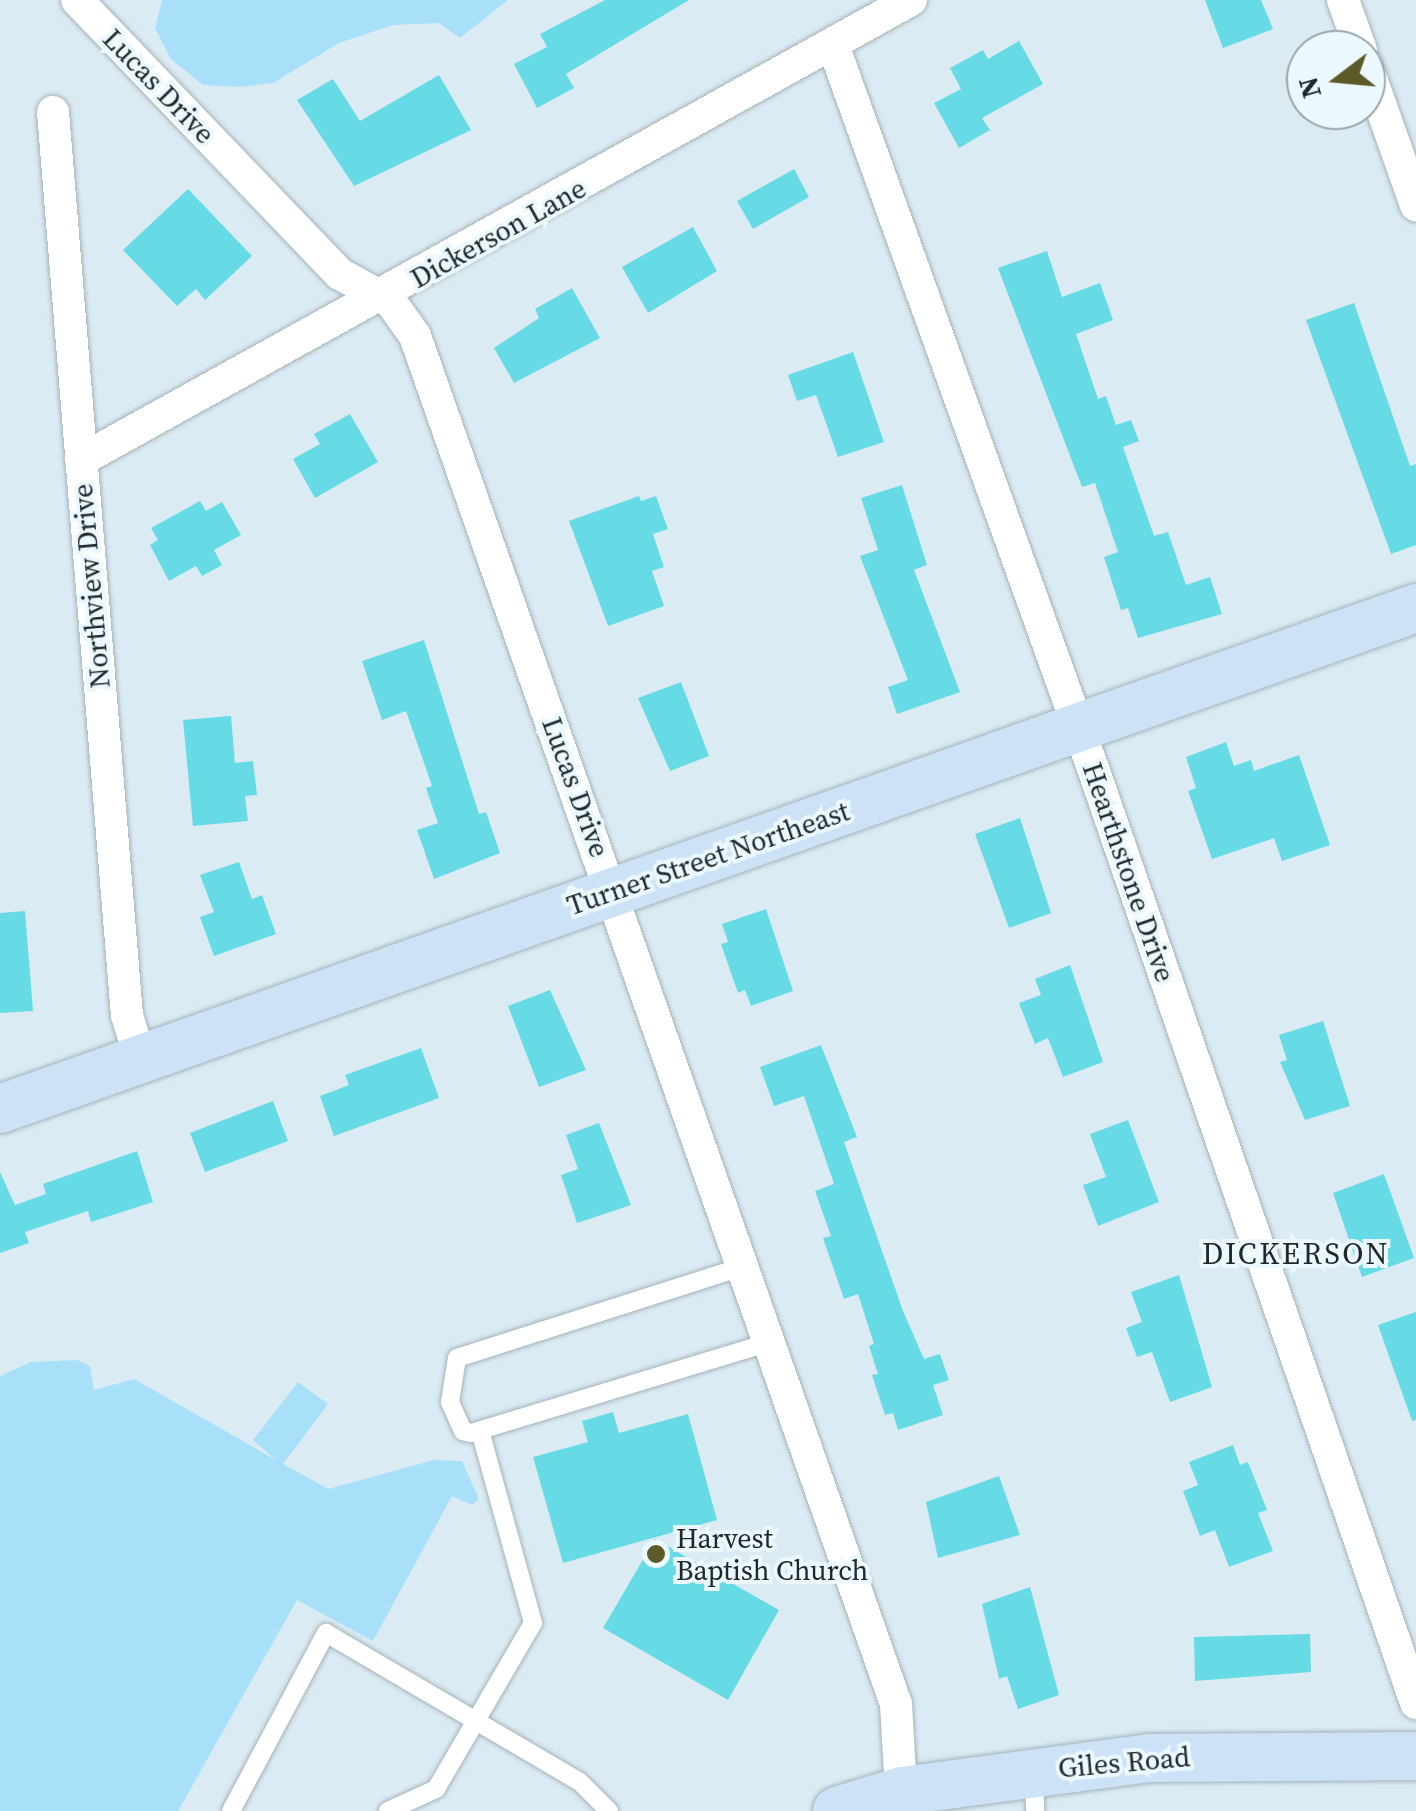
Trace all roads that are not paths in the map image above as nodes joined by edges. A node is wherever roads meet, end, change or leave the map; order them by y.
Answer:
1 (77, 0) edge
2 (911, 0) edge
3 (1344, 0) edge
4 (1354, 30) edge
5 (833, 44) junction
6 (53, 112) dead end
7 (1386, 120) edge
8 (1416, 205) edge
9 (384, 298) junction
10 (80, 460) junction
11 (1416, 608) edge
12 (1078, 727) junction
13 (614, 891) junction
14 (140, 1058) junction
15 (0, 1108) edge
16 (745, 1266) junction
17 (771, 1342) junction
18 (480, 1431) junction
19 (1416, 1703) edge
20 (476, 1720) junction
21 (1416, 1756) edge
22 (1034, 1791) edge
23 (902, 1801) edge
24 (231, 1811) edge
25 (388, 1811) edge
26 (610, 1811) edge
27 (837, 1811) edge

1 - 9 street, Lucas Drive
2 - 5 street, Dickerson Lane
3 - 4 street
5 - 9 street, Dickerson Lane
5 - 12 street, Hearthstone Drive
6 - 10 street, Northview Drive
7 - 8 street
9 - 10 street, Dickerson Lane
9 - 13 street, Lucas Drive
10 - 14 street, Northview Drive
11 - 12 street, Turner Street Northeast
12 - 13 street, Turner Street Northeast
12 - 19 street, Hearthstone Drive
13 - 14 street, Turner Street Northeast
13 - 16 street, Lucas Drive
14 - 15 street, Turner Street Northeast
16 - 17 street, Lucas Drive
16 - 18 lane
17 - 18 lane
17 - 23 street, Lucas Drive
18 - 20 lane
20 - 24 lane
20 - 25 lane
20 - 26 lane
21 - 22 street, Giles Road
22 - 23 street, Giles Road
23 - 27 street, Giles Road

